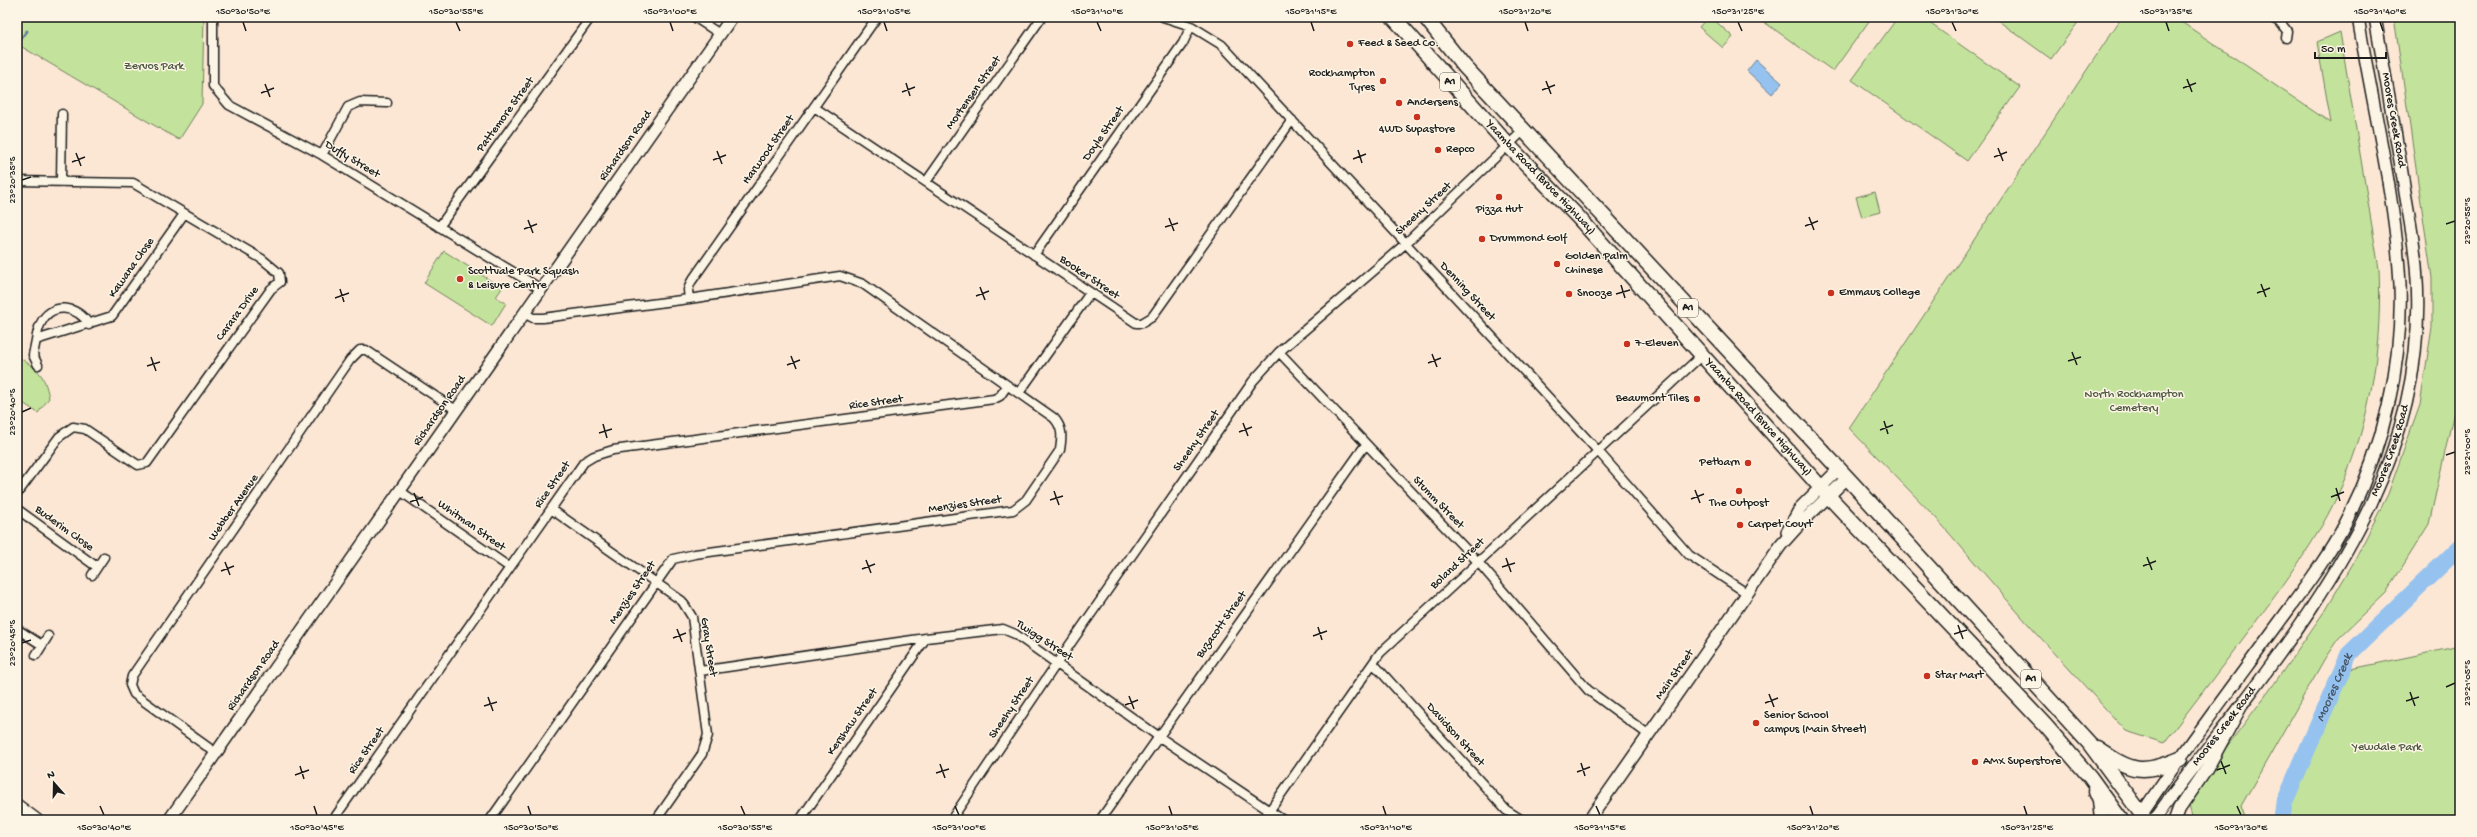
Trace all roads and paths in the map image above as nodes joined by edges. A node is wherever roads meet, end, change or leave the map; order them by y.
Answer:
1 (213, 17) edge
2 (592, 17) edge
3 (694, 17) edge
4 (732, 17) edge
5 (877, 17) edge
6 (1042, 17) edge
7 (1163, 17) edge
8 (1393, 17) edge
9 (1425, 17) edge
10 (2270, 17) edge
11 (2358, 17) edge
12 (2375, 17) edge
13 (1191, 26) junction
14 (720, 34) junction
15 (2286, 38) dead end
16 (387, 103) dead end
17 (814, 107) junction
18 (62, 114) dead end
19 (1292, 120) junction
20 (1524, 130) junction
21 (1509, 146) junction
22 (322, 155) junction
23 (17, 181) edge
24 (61, 181) junction
25 (926, 182) junction
26 (184, 214) junction
27 (439, 227) junction
28 (1406, 244) junction
29 (1034, 255) junction
30 (541, 289) junction
31 (1090, 293) junction
32 (689, 299) junction
33 (524, 313) junction
34 (89, 325) junction
35 (36, 340) junction
36 (1279, 352) junction
37 (1702, 355) junction
38 (38, 365) dead end
39 (1007, 386) junction
40 (1019, 393) junction
41 (456, 410) junction
42 (1366, 444) junction
43 (1598, 451) junction
44 (1843, 474) junction
45 (400, 491) junction
46 (1824, 491) junction
47 (17, 494) edge
48 (551, 508) junction
49 (17, 509) edge
50 (104, 557) dead end
51 (1478, 562) junction
52 (97, 567) junction
53 (509, 567) junction
54 (92, 575) dead end
55 (656, 583) junction
56 (1748, 594) junction
57 (17, 629) edge
58 (48, 636) dead end
59 (926, 638) junction
60 (42, 645) junction
61 (36, 655) dead end
62 (1057, 663) junction
63 (1373, 663) junction
64 (700, 671) junction
65 (2241, 706) junction
66 (1649, 735) junction
67 (1158, 736) junction
68 (2089, 743) junction
69 (216, 753) junction
70 (2180, 760) junction
71 (2090, 777) junction
72 (19, 806) edge
73 (1270, 811) junction
74 (2145, 818) edge
75 (37, 820) edge
76 (42, 820) edge
77 (169, 820) edge
78 (333, 820) edge
79 (490, 820) edge
80 (656, 820) edge
81 (800, 820) edge
82 (951, 820) edge
83 (1100, 820) edge
84 (1263, 820) edge
85 (1283, 820) edge
86 (1522, 820) edge
87 (1589, 820) edge
88 (2102, 820) edge
89 (2121, 820) edge
90 (2175, 820) edge

1 - 22 street, Duffy Street
2 - 27 street, Pattemore Street
3 - 14 street
4 - 14 main road, Richardson Road
5 - 17 street, Harwood Street
6 - 25 street, Mortensen Street
7 - 13 street, Denning Street
8 - 21 highway, Yaamba Road (Bruce Highway) / A1
9 - 20 highway, Yaamba Road (Bruce Highway) / A1
10 - 15 street
11 - 70 main road, Moores Creek Road
12 - 65 main road, Moores Creek Road
13 - 19 street, Denning Street
13 - 29 street, Doyle Street
14 - 30 main road, Richardson Road
16 - 22 street
17 - 25 street, Booker Street
17 - 32 street, Harwood Street
18 - 24 street
19 - 28 street, Denning Street
19 - 31 street, Booker Street
20 - 21 street, Sheehy Street
20 - 44 highway, Yaamba Road (Bruce Highway) / A1
21 - 28 street, Sheehy Street
21 - 37 highway, Yaamba Road (Bruce Highway) / A1
22 - 27 street, Duffy Street
23 - 24 street, Carara Drive
24 - 26 street, Carara Drive
25 - 29 street, Booker Street
26 - 34 street, Kawana Close
26 - 47 street, Carara Drive
27 - 30 street, Duffy Street
28 - 36 street, Sheehy Street
28 - 43 street, Denning Street
29 - 31 street, Booker Street
30 - 33 main road, Richardson Road
31 - 40 street
32 - 33 street, Menzies Street
32 - 39 street, Menzies Street
33 - 41 main road, Richardson Road
34 - 35 street, Kawana Close
34 - 35 street
35 - 38 street
36 - 42 street, Stumm Street
36 - 62 street, Sheehy Street
37 - 43 street, Boland Street
37 - 46 highway, Yaamba Road (Bruce Highway) / A1
39 - 40 street, Menzies Street
39 - 48 street, Rice Street
40 - 55 street, Menzies Street
41 - 45 main road, Richardson Road
41 - 69 street, Webber Avenue
42 - 51 street, Stumm Street
42 - 67 street, Buzacott Street
43 - 51 street, Boland Street
43 - 56 street, Denning Street
44 - 46 main road, Main Street
44 - 68 highway, Yaamba Road (Bruce Highway) / A1
45 - 53 street, Whitman Street
45 - 69 main road, Richardson Road
46 - 56 main road, Main Street
46 - 71 highway, Yaamba Road (Bruce Highway) / A1
48 - 53 street, Rice Street
48 - 55 street, Gray Street
49 - 52 street, Buderim Close
50 - 52 street, Buderim Close
51 - 63 street, Boland Street
51 - 66 street, Stumm Street
52 - 54 street, Buderim Close
53 - 78 street, Rice Street
55 - 64 street, Gray Street
55 - 79 street, Menzies Street
56 - 66 main road, Main Street
57 - 60 street
58 - 60 street
59 - 62 street, Twigg Street
59 - 64 street, Twigg Street
59 - 81 street, Kershaw Street
60 - 61 street
62 - 67 street, Twigg Street
62 - 82 street, Sheehy Street
63 - 73 street, Boland Street
63 - 86 street, Davidson Street
64 - 80 street, Gray Street
65 - 74 main road, Moores Creek Road
65 - 90 main road
66 - 87 main road, Main Street
67 - 73 street, Twigg Street
67 - 83 street, Buzacott Street
68 - 70 highway
68 - 74 highway, Yaamba Road (Bruce Highway) / A1
69 - 77 main road, Richardson Road
70 - 74 main road, Moores Creek Road
71 - 88 highway, A1
71 - 89 highway, Yaamba Road (Bruce Highway) / A1
72 - 75 main road
72 - 76 main road
73 - 84 street, Boland Street
73 - 85 street, Twigg Street

